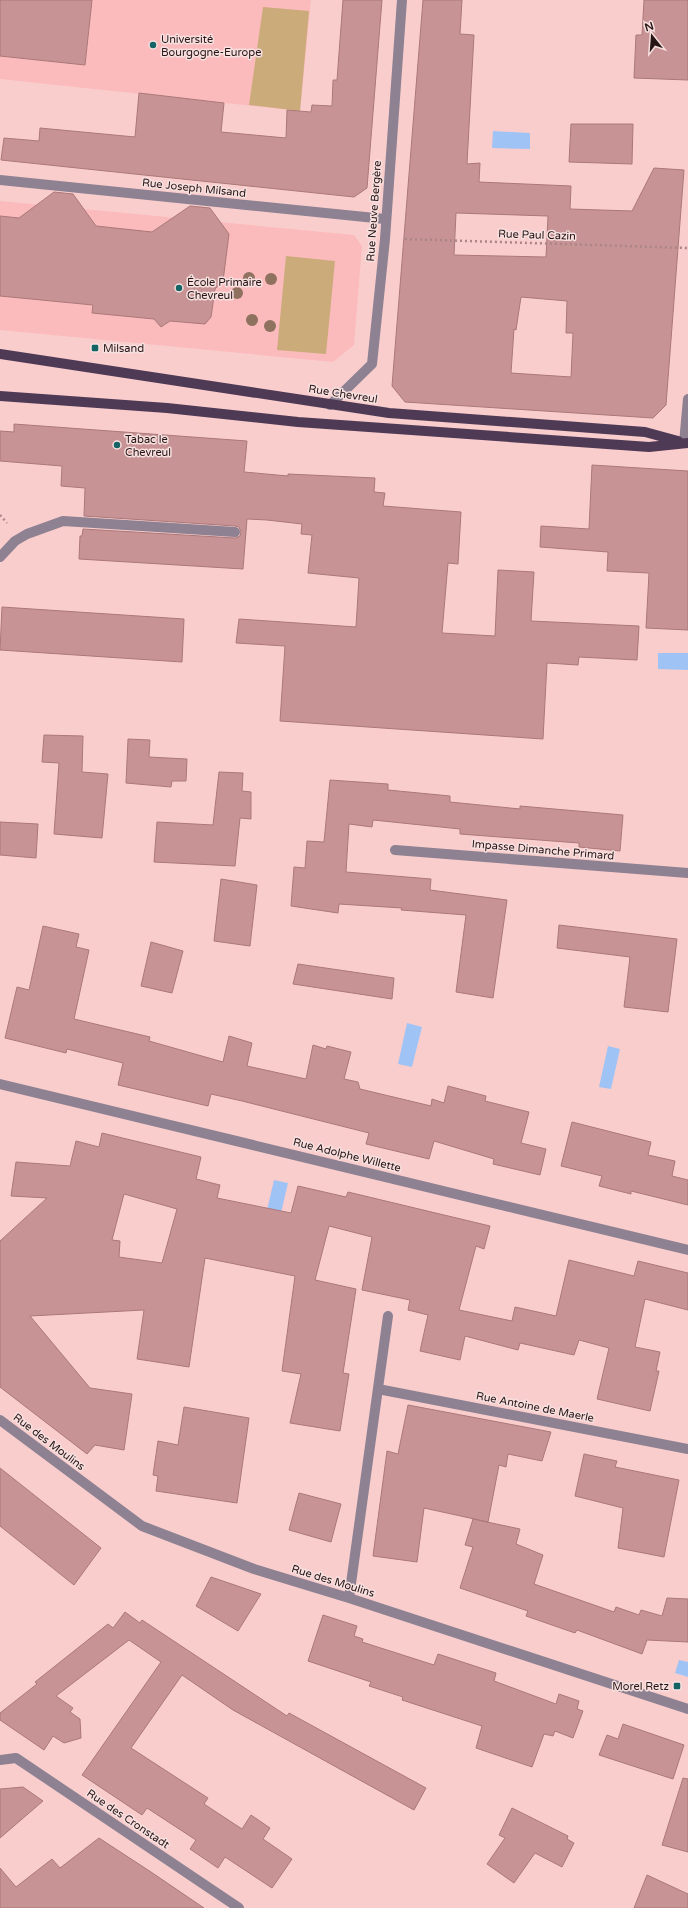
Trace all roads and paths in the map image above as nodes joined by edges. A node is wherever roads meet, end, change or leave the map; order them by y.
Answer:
1 (402, 0) edge
2 (0, 180) edge
3 (385, 219) junction
4 (385, 239) junction
5 (688, 248) edge
6 (0, 354) edge
7 (0, 396) edge
8 (688, 399) edge
9 (330, 405) junction
10 (686, 443) edge
11 (235, 532) dead end
12 (0, 557) edge
13 (395, 850) dead end
14 (688, 873) edge
15 (0, 1084) edge
16 (688, 1250) edge
17 (388, 1316) dead end
18 (378, 1389) junction
19 (0, 1420) edge
20 (688, 1449) edge
21 (349, 1598) junction
22 (688, 1710) edge
23 (0, 1760) edge
24 (239, 1908) edge

1 - 3 street, Rue Neuve Bergère
2 - 3 street, Rue Joseph Milsand
3 - 4 street, Rue Neuve Bergère
4 - 5 path, Rue Paul Cazin
4 - 9 street, Rue Neuve Bergère
6 - 9 main road, Rue Chevreul
7 - 10 main road
8 - 10 street
9 - 10 main road, Rue Chevreul
11 - 12 street
13 - 14 street, Impasse Dimanche Primard
15 - 16 street, Rue Adolphe Willette
17 - 18 street
18 - 20 street, Rue Antoine de Maerle
18 - 21 street
19 - 21 street, Rue des Moulins
21 - 22 street, Rue des Moulins
23 - 24 street, Rue des Cronstadt

